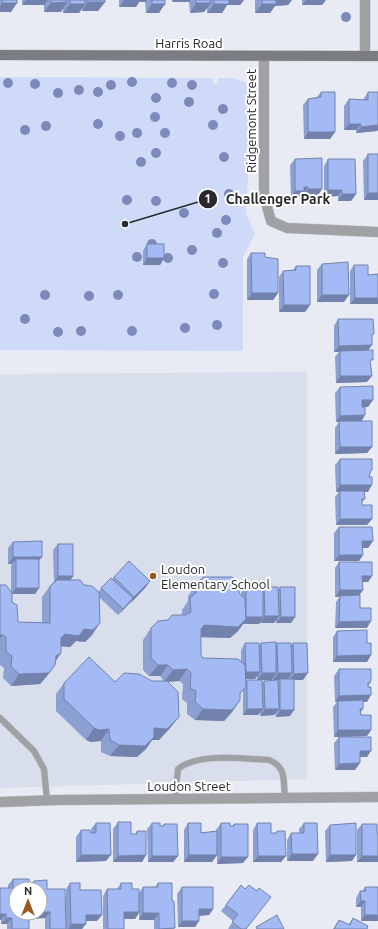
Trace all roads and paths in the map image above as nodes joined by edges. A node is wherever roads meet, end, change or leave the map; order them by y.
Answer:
1 (365, 0) edge
2 (0, 54) edge
3 (264, 56) junction
4 (365, 56) junction
5 (378, 56) edge
6 (378, 232) edge
7 (0, 718) edge
8 (378, 797) edge
9 (285, 798) junction
10 (175, 799) junction
11 (47, 800) junction
12 (0, 802) edge

1 - 4 street
2 - 3 street, Harris Road
3 - 4 street, Harris Road
3 - 6 street, Ridgemont Street
4 - 5 street, Harris Road
7 - 11 lane
8 - 9 street, Loudon Street
9 - 10 street, Loudon Street
9 - 10 lane
10 - 11 street, Loudon Street
11 - 12 street, Loudon Street

